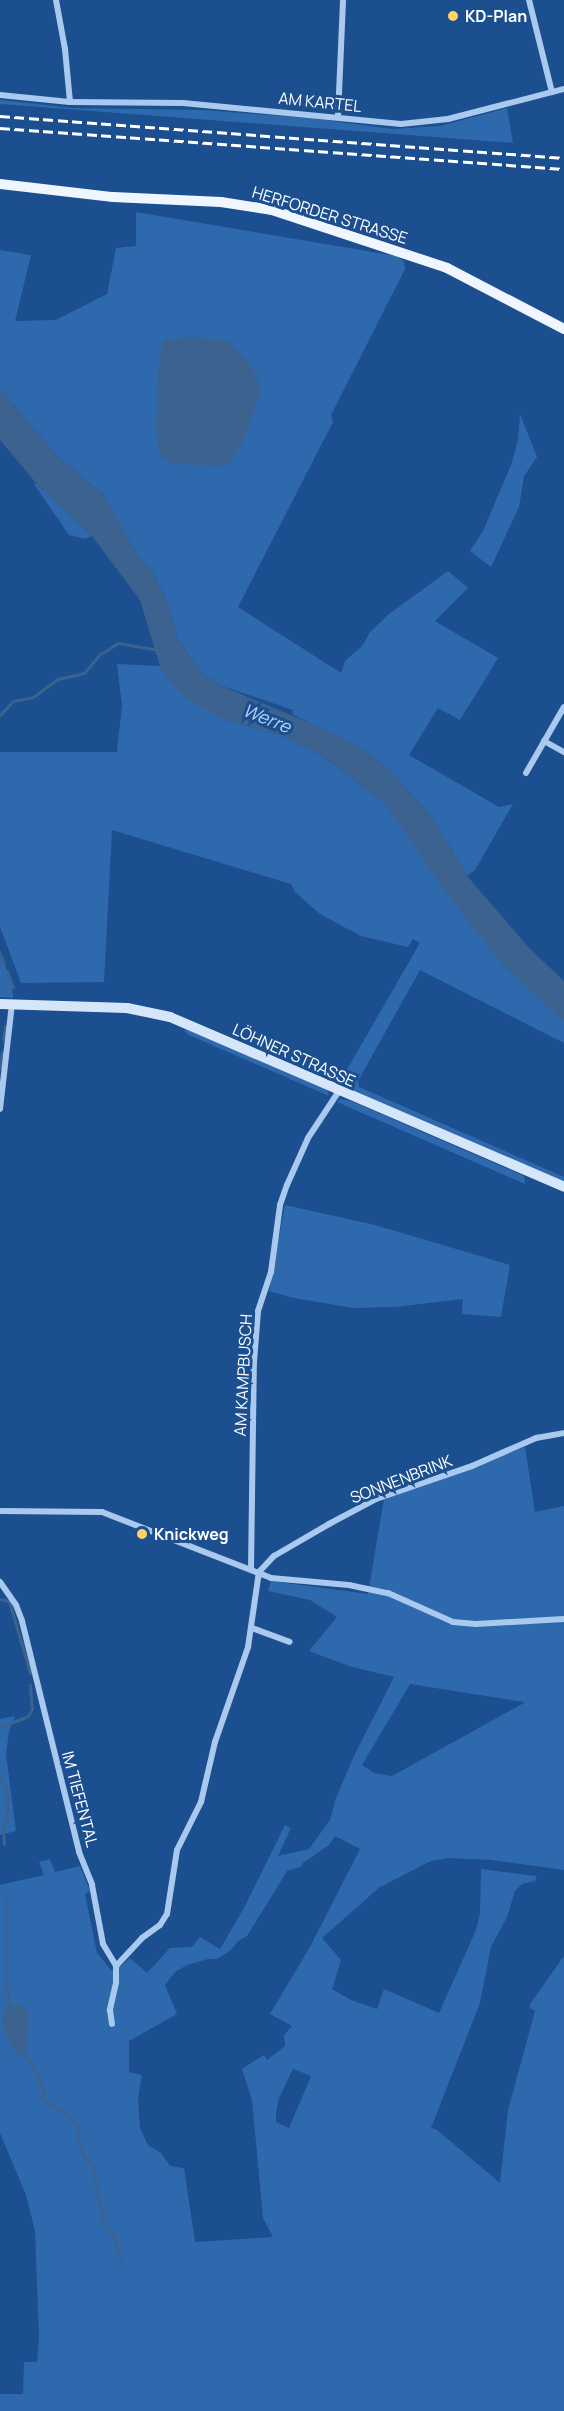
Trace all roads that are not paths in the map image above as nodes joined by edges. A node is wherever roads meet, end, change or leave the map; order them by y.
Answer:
1 (56, 0) edge
2 (337, 0) edge
3 (529, 0) edge
4 (343, 3) edge
5 (564, 89) edge
6 (552, 92) junction
7 (0, 95) edge
8 (70, 102) junction
9 (338, 116) junction
10 (0, 184) edge
11 (564, 328) edge
12 (564, 707) edge
13 (544, 741) junction
14 (564, 752) edge
15 (526, 773) dead end
16 (0, 1004) edge
17 (12, 1004) junction
18 (339, 1091) junction
19 (0, 1109) edge
20 (564, 1187) edge
21 (564, 1433) edge
22 (0, 1511) edge
23 (251, 1569) junction
24 (259, 1572) junction
25 (0, 1582) edge
26 (564, 1619) edge
27 (252, 1628) junction
28 (290, 1642) dead end
29 (116, 1966) junction
30 (112, 2024) dead end

1 - 8 street
2 - 4 street
3 - 6 street
4 - 9 street
5 - 6 street, AM KARTEL
6 - 9 street, AM KARTEL
7 - 8 street, AM KARTEL
8 - 9 street, AM KARTEL
10 - 11 main road, HERFORDER STRASSE
12 - 13 street
13 - 14 street
13 - 15 street
16 - 17 main road, LÖHNER STRASSE
17 - 18 main road, LÖHNER STRASSE
17 - 19 street
18 - 20 main road, LÖHNER STRASSE
18 - 23 street, AM KAMPBUSCH
21 - 24 street, SONNENBRINK
22 - 23 street
23 - 24 street
24 - 26 street
24 - 27 street
25 - 29 street, IM TIEFENTAL
27 - 28 street
27 - 29 street
29 - 30 street

